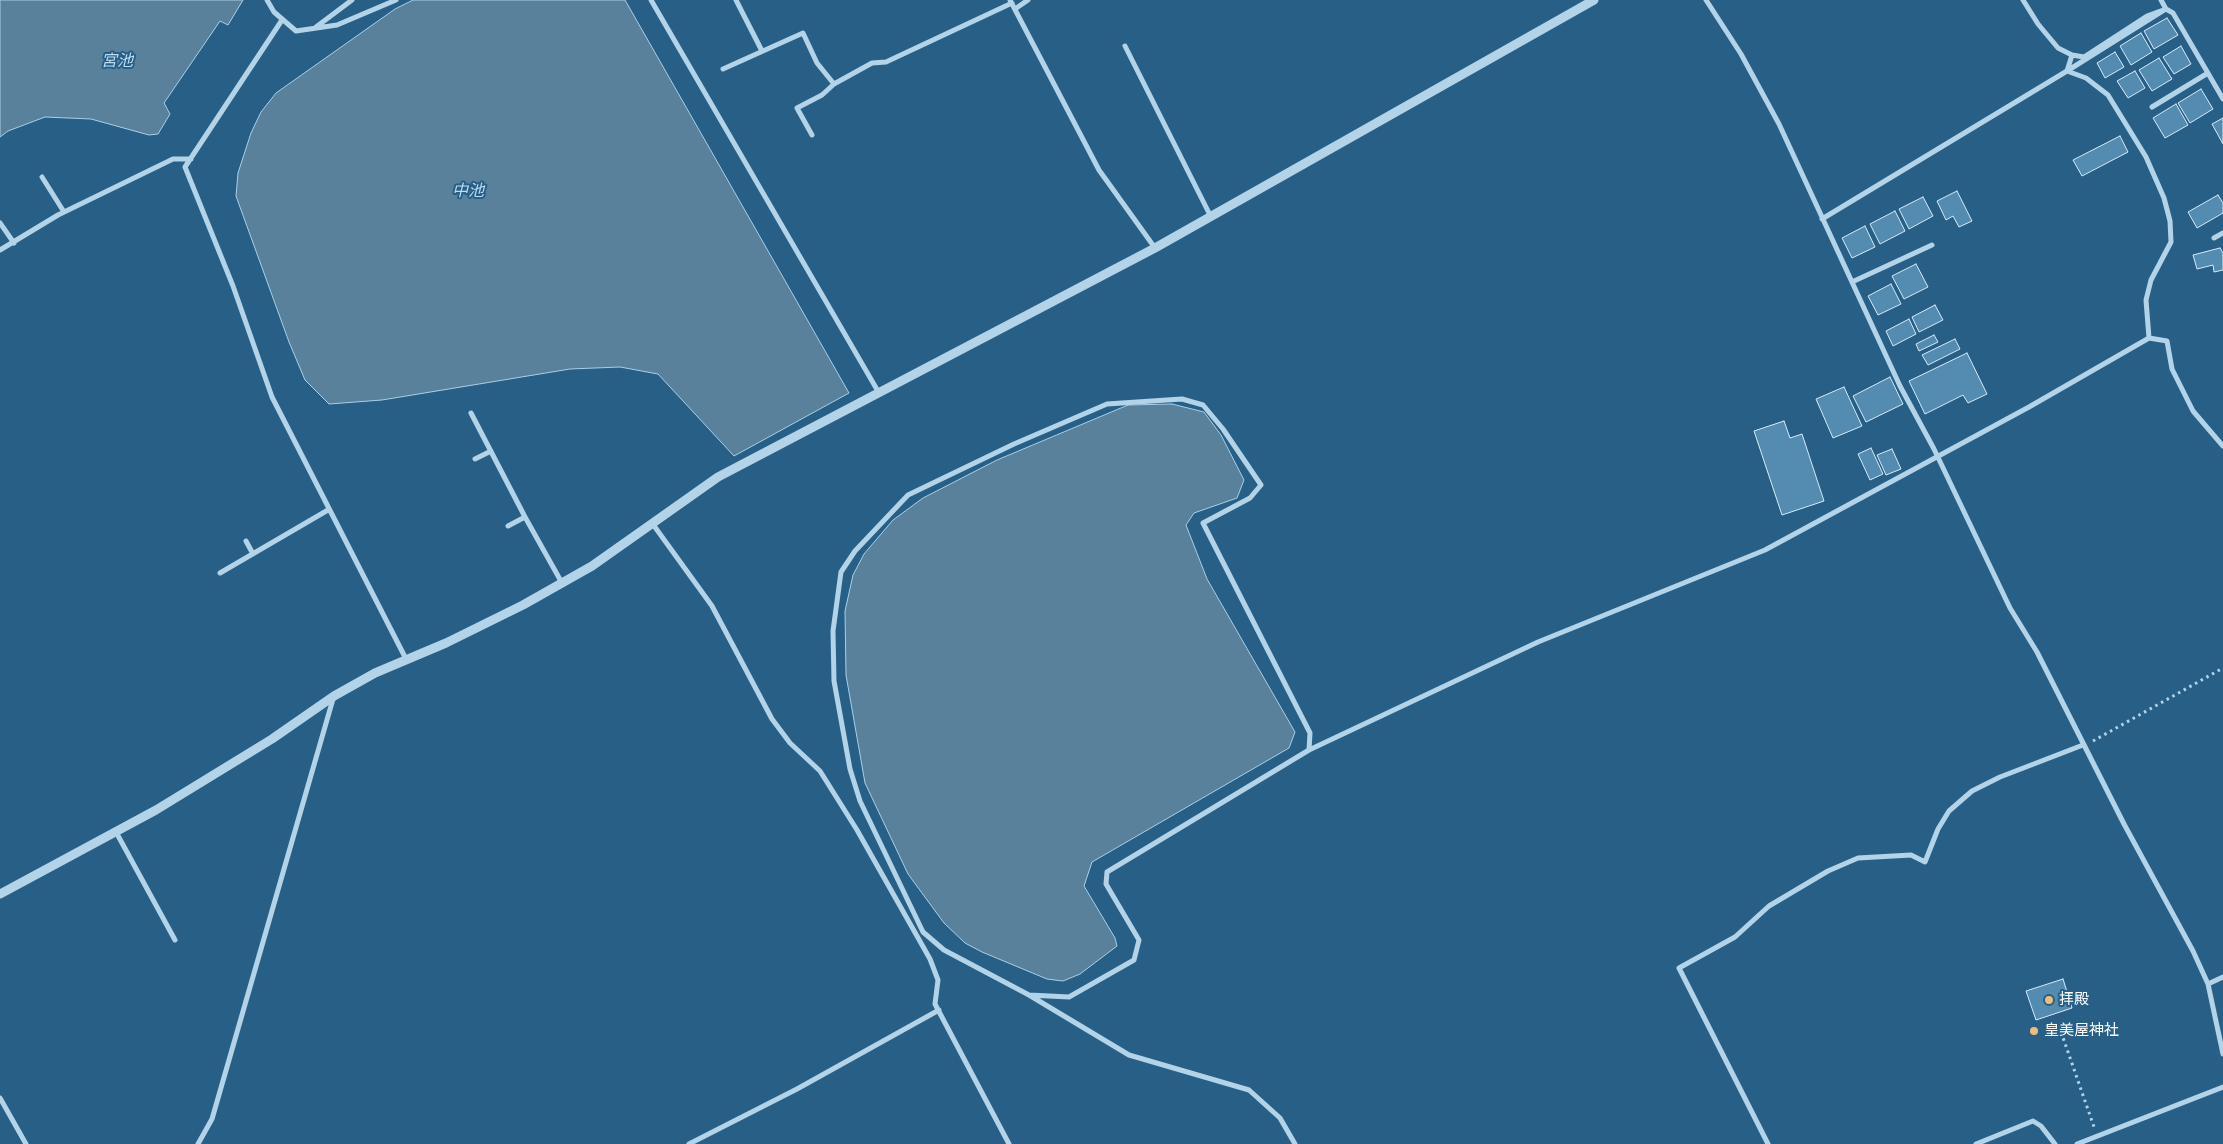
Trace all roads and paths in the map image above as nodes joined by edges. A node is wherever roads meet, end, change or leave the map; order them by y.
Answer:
1 (267, 0) edge
2 (352, 0) edge
3 (396, 0) edge
4 (651, 0) edge
5 (736, 0) edge
6 (1028, 0) edge
7 (1594, 0) edge
8 (1706, 0) edge
9 (2023, 0) edge
10 (2161, 0) edge
11 (1011, 2) edge
12 (1015, 9) junction
13 (2166, 9) junction
14 (282, 20) junction
15 (314, 28) junction
16 (1125, 46) dead end
17 (762, 51) junction
18 (2072, 55) junction
19 (723, 68) dead end
20 (2068, 71) junction
21 (2208, 73) junction
22 (834, 84) junction
23 (2223, 99) edge
24 (2152, 107) dead end
25 (812, 135) dead end
26 (191, 159) junction
27 (42, 177) dead end
28 (64, 212) junction
29 (1211, 217) junction
30 (1822, 219) junction
31 (0, 222) edge
32 (2223, 233) edge
33 (2214, 238) dead end
34 (14, 243) junction
35 (1932, 245) dead end
36 (1155, 248) junction
37 (0, 250) edge
38 (1852, 282) junction
39 (2149, 338) junction
40 (880, 394) junction
41 (471, 413) dead end
42 (2223, 446) edge
43 (491, 451) junction
44 (1937, 456) junction
45 (475, 460) dead end
46 (328, 510) junction
47 (525, 517) junction
48 (652, 523) junction
49 (508, 526) dead end
50 (246, 541) dead end
51 (253, 554) junction
52 (220, 573) dead end
53 (562, 583) junction
54 (406, 659) junction
55 (2223, 668) edge
56 (334, 696) junction
57 (2083, 745) junction
58 (1309, 750) junction
59 (116, 832) junction
60 (0, 894) edge
61 (175, 940) dead end
62 (2223, 977) edge
63 (2208, 984) junction
64 (1029, 995) junction
65 (939, 1010) junction
66 (2059, 1026) dead end
67 (2223, 1054) edge
68 (2223, 1086) edge
69 (0, 1098) edge
70 (2097, 1137) junction
71 (26, 1144) edge
72 (198, 1144) edge
73 (689, 1144) edge
74 (1009, 1144) edge
75 (1295, 1144) edge
76 (1768, 1144) edge
77 (1976, 1144) edge
78 (2055, 1144) edge
79 (2077, 1144) edge

1 - 14 street
2 - 15 street
3 - 15 street
4 - 40 street
5 - 17 street
6 - 12 street
7 - 29 street
8 - 30 street
9 - 18 street
10 - 13 street
11 - 12 street
11 - 22 street
12 - 36 street
13 - 18 street
13 - 20 street
13 - 21 street
14 - 15 street
14 - 26 street
16 - 29 street
17 - 19 street
17 - 22 street
18 - 20 street
20 - 30 street
20 - 39 street
21 - 23 street
21 - 24 street
22 - 25 street
26 - 28 street
26 - 46 street
27 - 28 street
28 - 34 street
29 - 36 street
30 - 38 street
31 - 34 street
32 - 33 street
34 - 37 street
35 - 38 street
36 - 40 street
38 - 44 street
39 - 42 street
39 - 44 street
40 - 48 street
41 - 43 street
43 - 45 street
43 - 47 street
44 - 57 street
44 - 58 street
46 - 51 street
46 - 54 street
47 - 49 street
47 - 53 street
48 - 53 street
48 - 65 street
50 - 51 street
51 - 52 street
53 - 54 street
54 - 56 street
55 - 57 path
56 - 59 street
56 - 72 street
57 - 63 street
57 - 76 street
58 - 64 street
58 - 64 street
59 - 60 street
59 - 61 street
62 - 63 street
63 - 67 street
64 - 75 street
65 - 73 street
65 - 74 street
66 - 70 path
68 - 70 street
69 - 71 street
70 - 79 street
77 - 78 street

